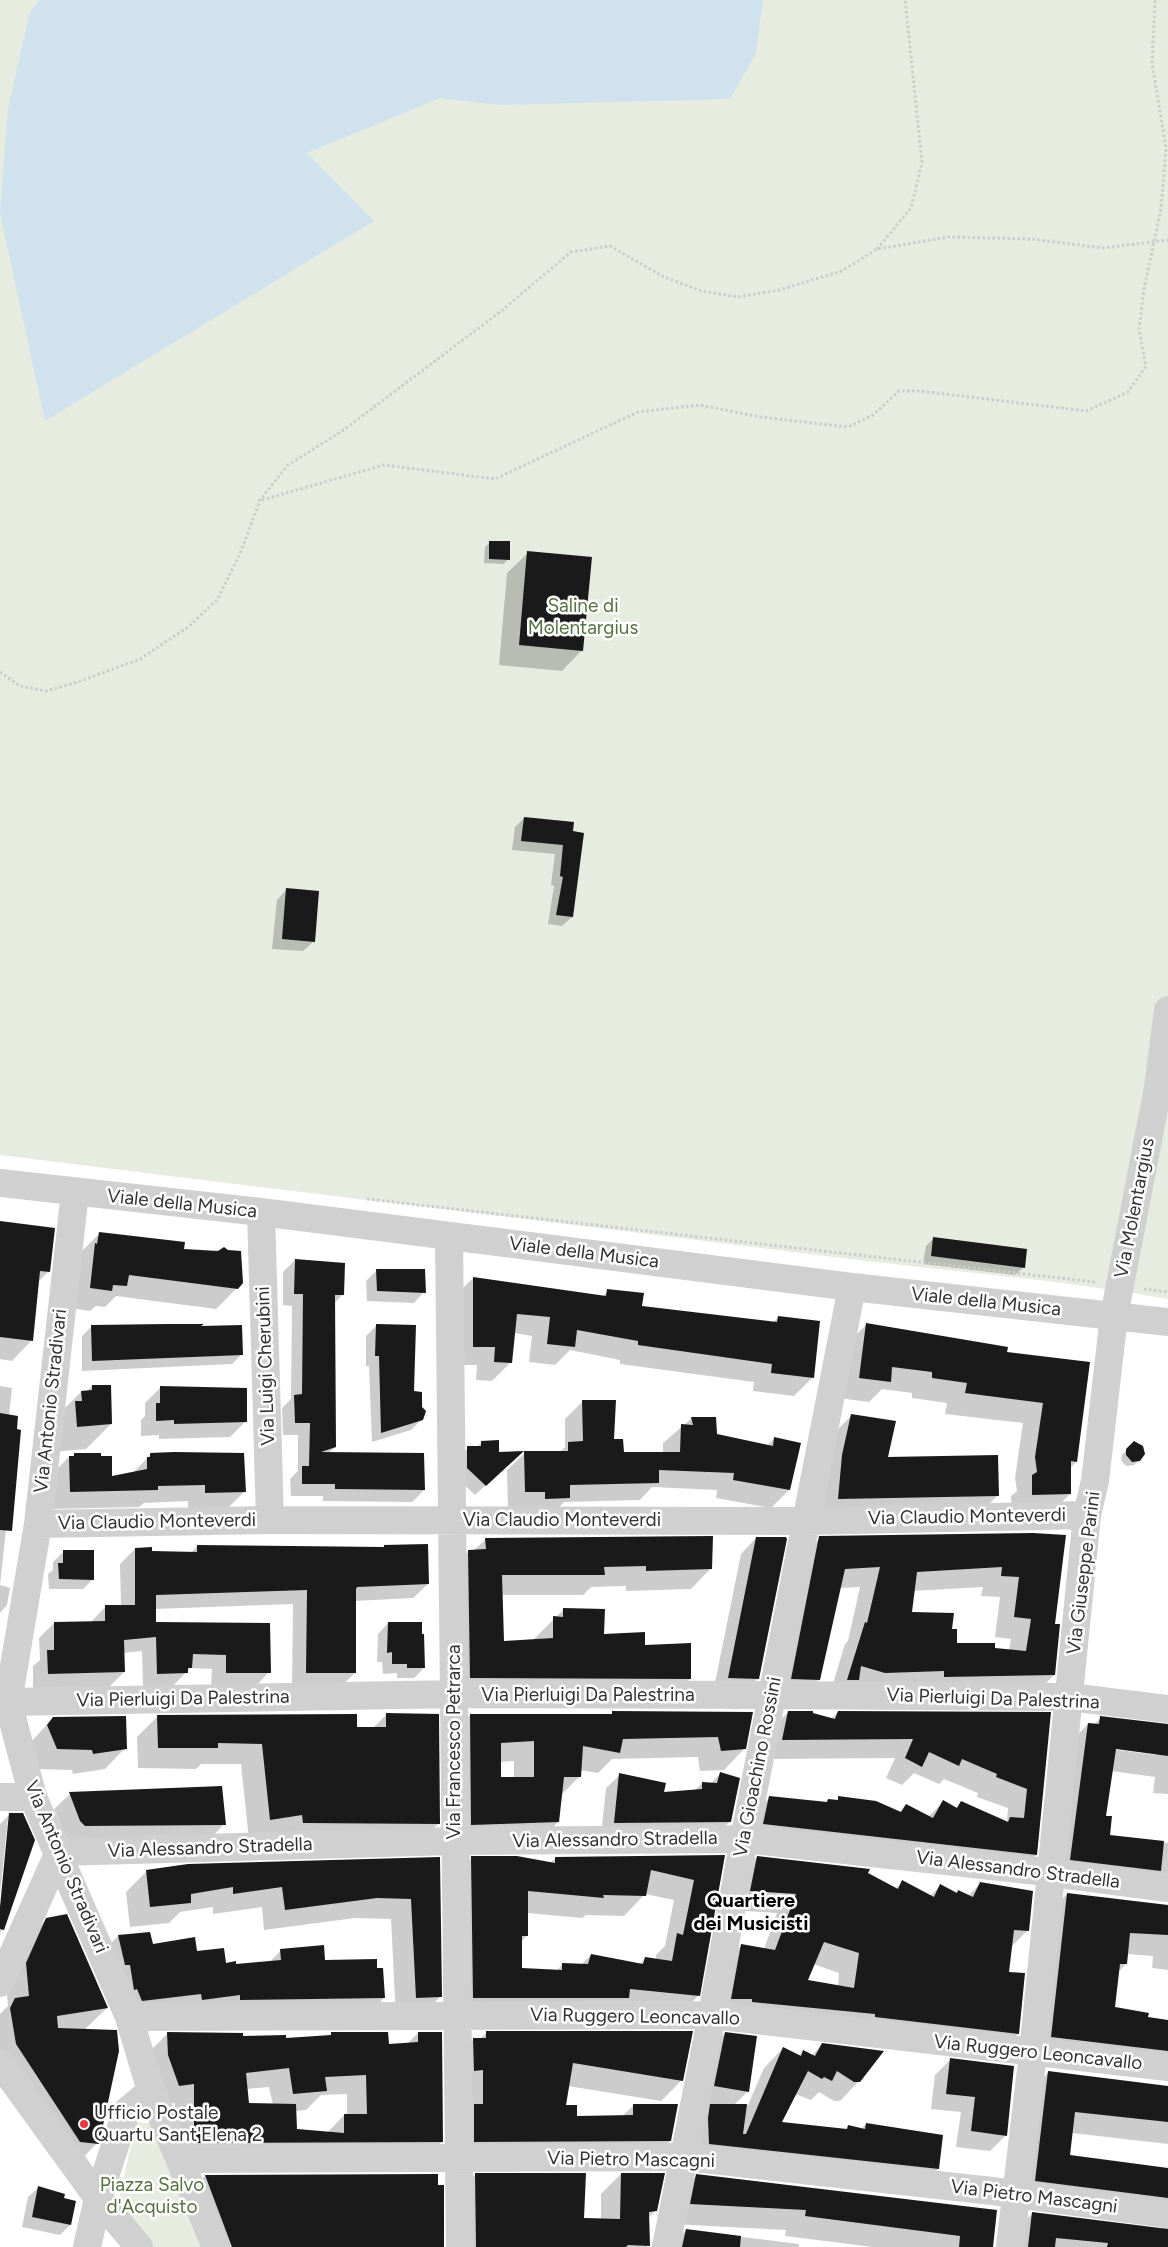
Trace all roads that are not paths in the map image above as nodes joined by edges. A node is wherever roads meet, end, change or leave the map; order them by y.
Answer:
1 (1168, 1010) edge
2 (0, 1183) edge
3 (74, 1192) junction
4 (261, 1212) junction
5 (449, 1237) junction
6 (852, 1287) junction
7 (1114, 1316) junction
8 (1168, 1322) edge
9 (1087, 1515) junction
10 (270, 1520) junction
11 (452, 1520) junction
12 (806, 1520) junction
13 (38, 1524) junction
14 (455, 1694) junction
15 (772, 1695) junction
16 (1070, 1697) junction
17 (8, 1702) junction
18 (1168, 1709) edge
19 (0, 1797) edge
20 (33, 1797) junction
21 (744, 1839) junction
22 (454, 1841) junction
23 (59, 1852) junction
24 (1051, 1872) junction
25 (1168, 1888) edge
26 (0, 1983) edge
27 (712, 2015) junction
28 (129, 2016) junction
29 (458, 2016) junction
30 (1033, 2053) junction
31 (0, 2063) edge
32 (1168, 2067) edge
33 (151, 2090) junction
34 (685, 2157) junction
35 (180, 2158) junction
36 (459, 2158) junction
37 (1016, 2195) junction
38 (98, 2198) junction
39 (1168, 2214) edge
40 (129, 2244) edge
41 (87, 2247) edge
42 (216, 2247) edge
43 (460, 2247) edge
44 (666, 2247) edge
45 (1010, 2247) edge

1 - 7 street, Via Molentargius
2 - 3 street, Viale della Musica
3 - 4 street, Viale della Musica
3 - 13 street, Via Antonio Stradivari
4 - 5 street, Viale della Musica
4 - 10 street, Via Luigi Cherubini
5 - 6 street, Viale della Musica
5 - 11 street, Via Francesco Petrarca
6 - 7 street, Viale della Musica
6 - 12 street, Via Gioachino Rossini
7 - 8 street, Viale della Musica
7 - 9 street, Via Giuseppe Parini
9 - 12 street, Via Claudio Monteverdi
9 - 16 street, Via Giuseppe Parini
10 - 11 street, Via Claudio Monteverdi
10 - 13 street, Via Claudio Monteverdi
11 - 12 street, Via Claudio Monteverdi
11 - 14 street, Via Francesco Petrarca
12 - 15 street, Via Gioachino Rossini
13 - 17 street, Via Antonio Stradivari
14 - 15 street, Via Pierluigi Da Palestrina
14 - 17 street, Via Pierluigi Da Palestrina
14 - 22 street, Via Francesco Petrarca
15 - 16 street, Via Pierluigi Da Palestrina
15 - 21 street, Via Gioachino Rossini
16 - 18 street, Via Pierluigi Da Palestrina
16 - 24 street, Via Giuseppe Parini
17 - 20 street, Via Antonio Stradivari
19 - 20 street
20 - 23 street, Via Antonio Stradivari
21 - 22 street, Via Alessandro Stradella
21 - 24 street, Via Alessandro Stradella
21 - 27 street, Via Gioachino Rossini
22 - 23 street, Via Alessandro Stradella
22 - 29 street, Via Francesco Petrarca
23 - 26 street
23 - 28 street, Via Antonio Stradivari
24 - 25 street, Via Alessandro Stradella
24 - 30 street, Via Giuseppe Parini
27 - 29 street, Via Ruggero Leoncavallo
27 - 30 street, Via Ruggero Leoncavallo
27 - 34 street, Via Gioachino Rossini
28 - 29 street, Via Ruggero Leoncavallo
28 - 33 street, Via Antonio Stradivari
29 - 36 street, Via Francesco Petrarca
30 - 32 street, Via Ruggero Leoncavallo
30 - 37 street, Via Giuseppe Parini
31 - 38 street
33 - 35 street, Via Antonio Stradivari
33 - 38 street
34 - 36 street, Via Pietro Mascagni
34 - 37 street, Via Pietro Mascagni
34 - 44 street, Via Gioachino Rossini
35 - 36 street, Via Pietro Mascagni
35 - 42 street, Via Antonio Stradivari
36 - 43 street, Via Francesco Petrarca
37 - 39 street, Via Pietro Mascagni
37 - 45 street, Via Giuseppe Parini
38 - 40 street
38 - 41 street

